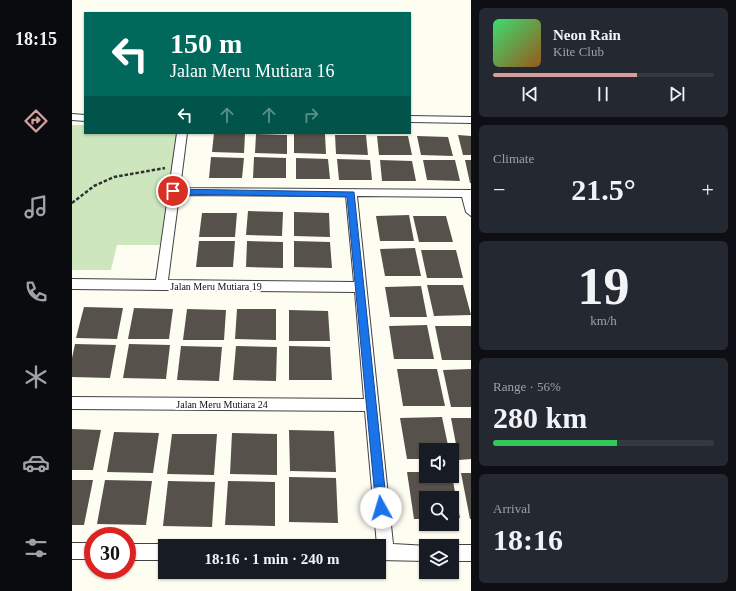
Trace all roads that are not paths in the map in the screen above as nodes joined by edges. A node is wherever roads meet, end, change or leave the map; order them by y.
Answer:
1 (72, 117) edge
2 (84, 118) edge
3 (411, 120) edge
4 (471, 120) edge
5 (182, 134) edge
6 (173, 191) junction
7 (351, 194) junction
8 (469, 194) edge
9 (471, 212) edge
10 (72, 284) edge
11 (161, 286) junction
12 (359, 287) junction
13 (72, 403) edge
14 (371, 404) junction
15 (381, 539) edge
16 (72, 551) edge
17 (84, 552) edge
18 (136, 552) edge
19 (158, 552) edge
20 (386, 552) edge
21 (419, 553) edge
22 (459, 553) edge
23 (471, 553) edge

1 - 2 street
3 - 4 street
5 - 6 street
6 - 7 street
6 - 11 street
7 - 8 street
7 - 12 street
8 - 9 street
10 - 11 street, Jalan Meru Mutiara 19
11 - 12 street, Jalan Meru Mutiara 19
12 - 14 street
13 - 14 street, Jalan Meru Mutiara 24
14 - 15 street
16 - 17 street
18 - 19 street
20 - 21 street
22 - 23 street

